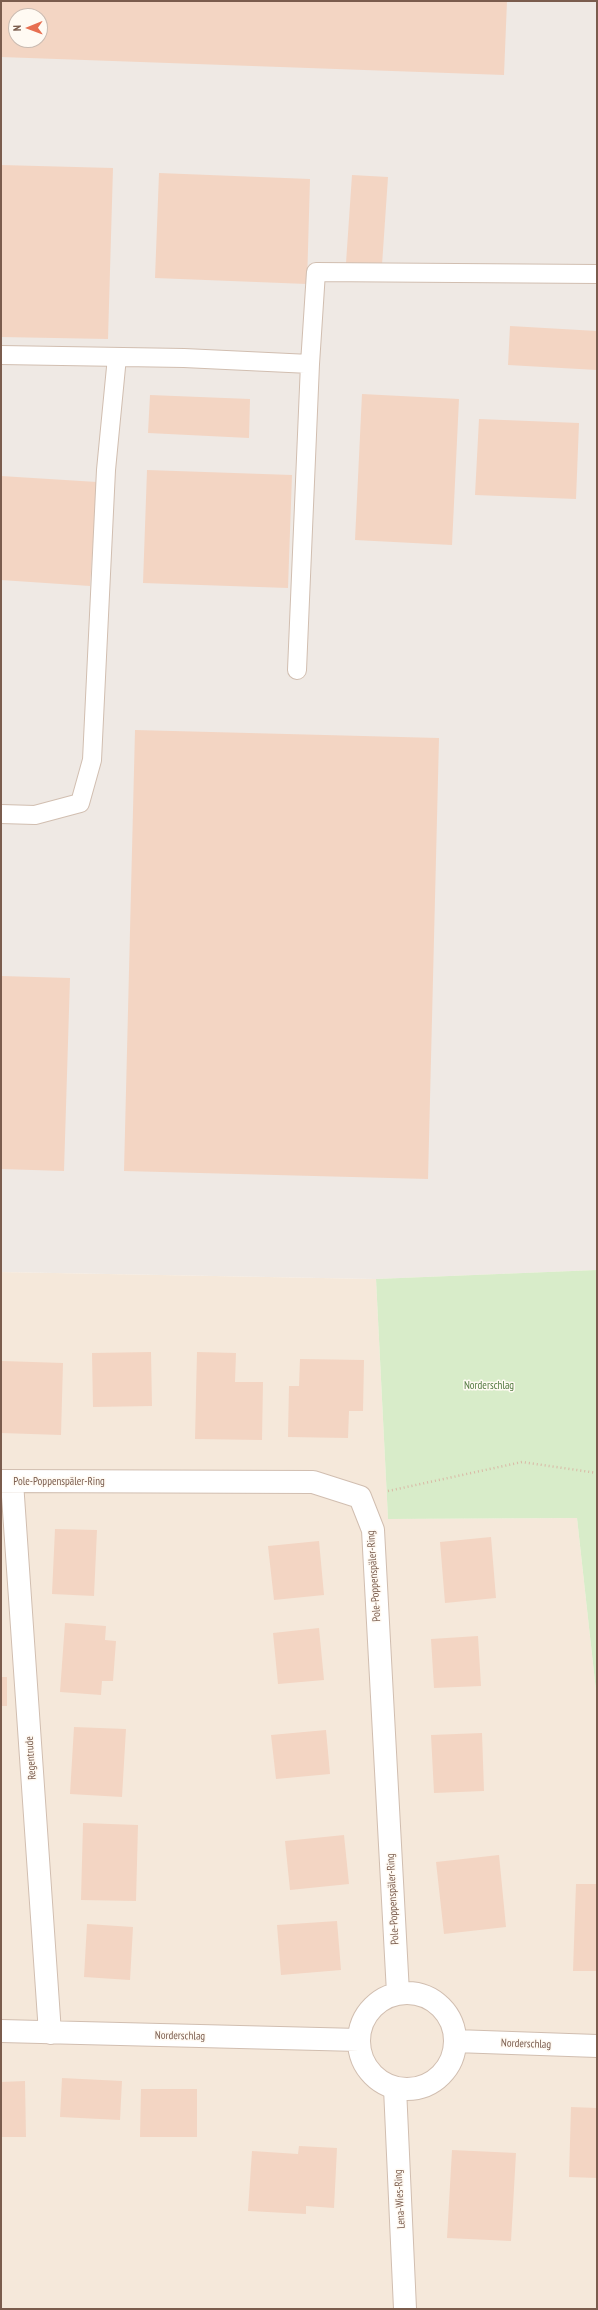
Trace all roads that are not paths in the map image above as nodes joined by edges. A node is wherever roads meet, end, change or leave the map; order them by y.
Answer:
1 (597, 274) edge
2 (1, 355) edge
3 (117, 357) junction
4 (310, 364) junction
5 (297, 670) dead end
6 (1, 814) edge
7 (7, 1482) edge
8 (398, 1993) junction
9 (1, 2031) edge
10 (50, 2033) junction
11 (359, 2040) junction
12 (455, 2042) junction
13 (597, 2046) edge
14 (395, 2088) junction
15 (406, 2309) edge

1 - 4 lane
2 - 3 lane
3 - 4 lane
3 - 6 lane
4 - 5 lane
7 - 8 street, Pole-Poppenspäler-Ring
7 - 10 street, Regentrude
8 - 11 street
8 - 12 street
9 - 10 street, Norderschlag
10 - 11 street, Norderschlag
11 - 14 street
12 - 13 street, Norderschlag
12 - 14 street
14 - 15 street, Lena-Wies-Ring

